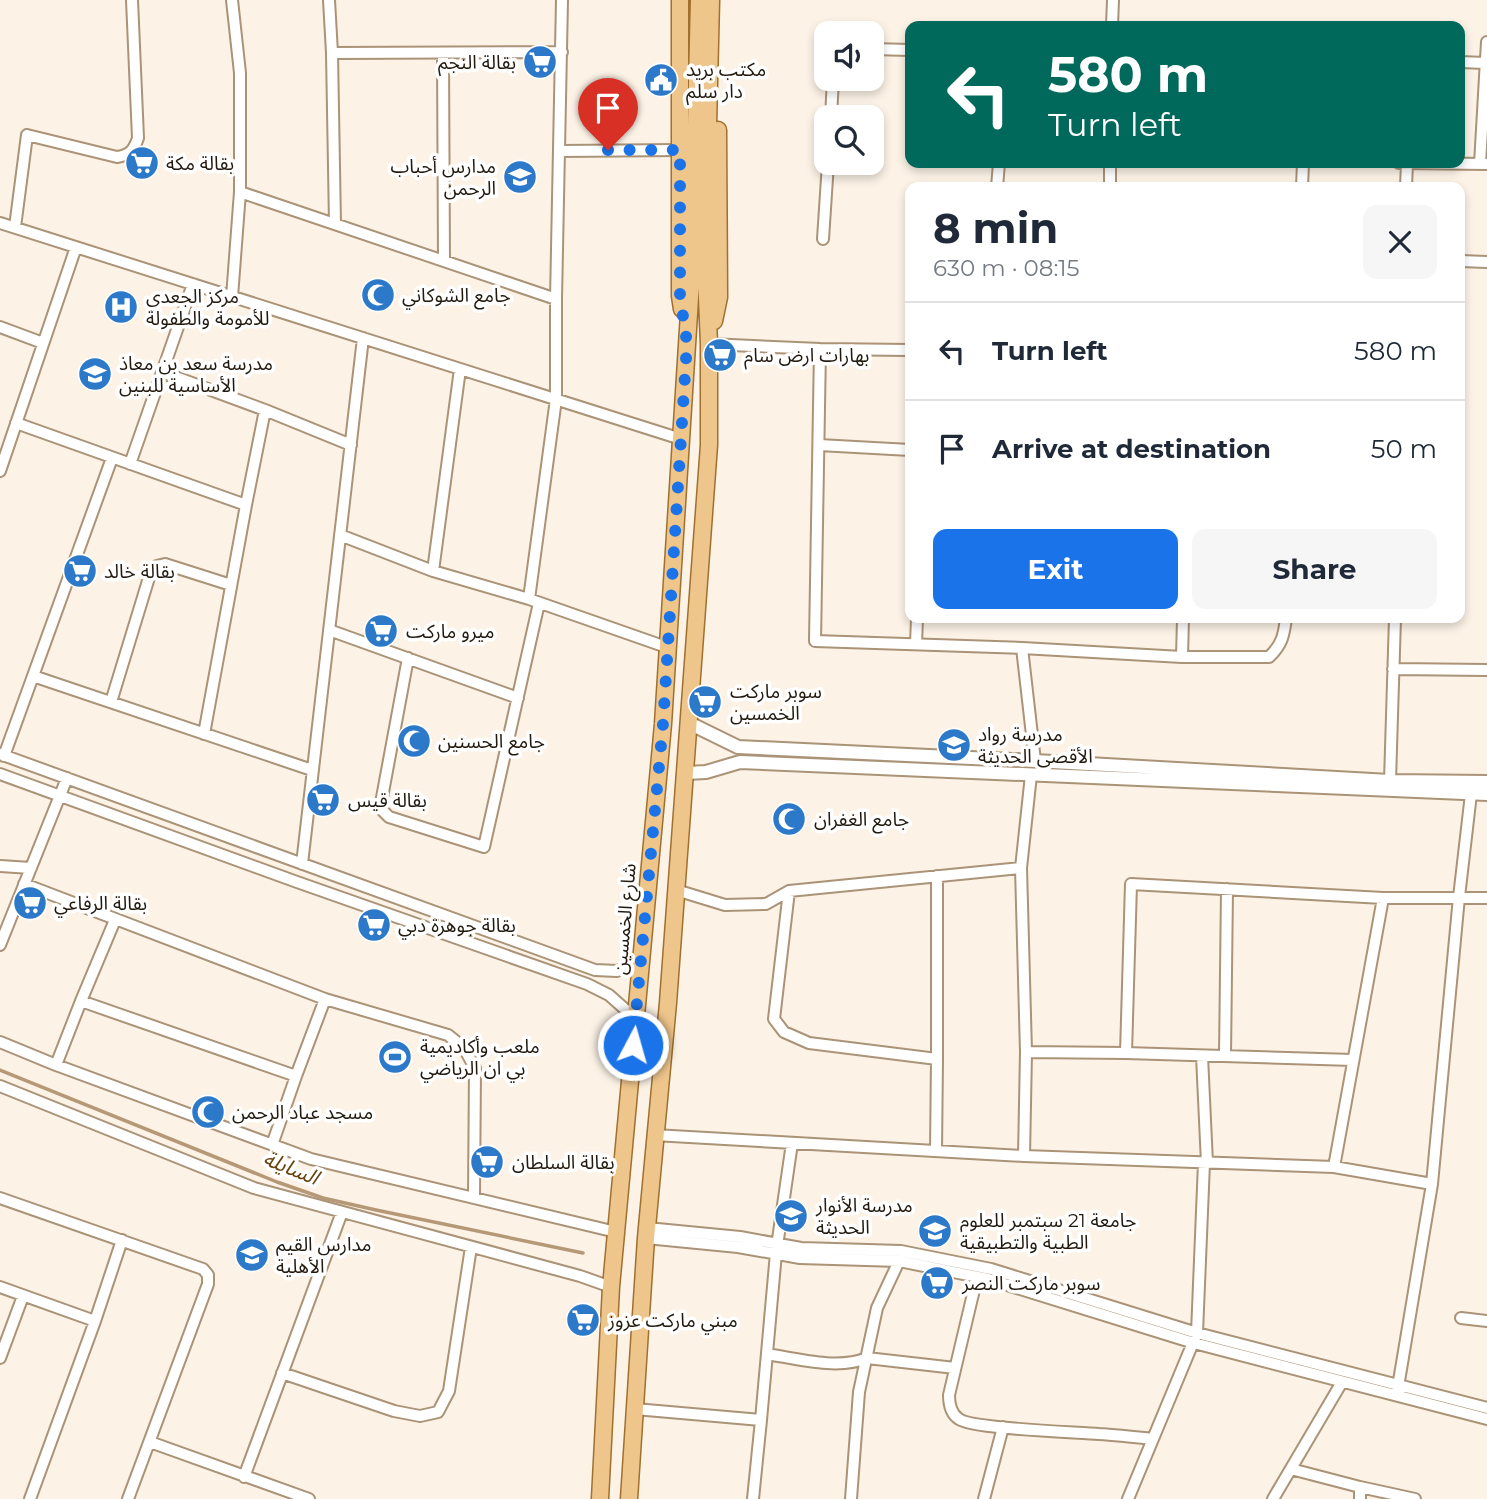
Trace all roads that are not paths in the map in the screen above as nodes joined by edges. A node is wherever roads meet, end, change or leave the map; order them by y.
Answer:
1 (132, 0) edge
2 (232, 0) edge
3 (329, 0) edge
4 (562, 0) edge
5 (680, 0) edge
6 (699, 0) edge
7 (711, 0) edge
8 (718, 0) edge
9 (1113, 0) edge
10 (1112, 21) edge
11 (1487, 42) edge
12 (884, 49) edge
13 (905, 50) edge
14 (562, 52) junction
15 (332, 53) junction
16 (443, 53) junction
17 (1465, 62) edge
18 (1485, 63) edge
19 (680, 150) junction
20 (560, 151) junction
21 (1465, 164) edge
22 (1483, 164) edge
23 (827, 175) edge
24 (240, 192) junction
25 (0, 223) edge
26 (335, 224) junction
27 (15, 228) junction
28 (822, 239) dead end
29 (76, 247) junction
30 (699, 251) junction
31 (444, 261) junction
32 (1465, 261) edge
33 (1487, 262) edge
34 (193, 284) junction
35 (232, 296) junction
36 (556, 299) junction
37 (0, 327) edge
38 (363, 338) junction
39 (43, 343) junction
40 (687, 343) junction
41 (709, 344) junction
42 (820, 349) junction
43 (905, 351) edge
44 (460, 369) junction
45 (162, 372) junction
46 (556, 399) junction
47 (265, 410) junction
48 (16, 423) junction
49 (681, 439) junction
50 (351, 445) junction
51 (820, 445) junction
52 (905, 450) edge
53 (112, 457) junction
54 (130, 464) junction
55 (0, 471) edge
56 (246, 506) junction
57 (340, 535) junction
58 (433, 571) junction
59 (231, 585) junction
60 (534, 601) junction
61 (916, 623) edge
62 (1183, 623) edge
63 (1285, 623) edge
64 (1395, 623) edge
65 (329, 630) junction
66 (916, 644) junction
67 (669, 648) junction
68 (1022, 648) junction
69 (1182, 657) junction
70 (408, 658) junction
71 (1393, 669) junction
72 (1487, 670) edge
73 (33, 676) junction
74 (518, 698) junction
75 (111, 702) junction
76 (689, 723) junction
77 (663, 724) junction
78 (204, 734) junction
79 (2, 755) edge
80 (1035, 761) junction
81 (312, 770) junction
82 (1102, 771) junction
83 (686, 773) junction
84 (0, 774) edge
85 (1031, 775) junction
86 (67, 778) junction
87 (1390, 781) junction
88 (1487, 782) edge
89 (1471, 787) junction
90 (1487, 794) edge
91 (60, 795) junction
92 (302, 864) junction
93 (0, 866) edge
94 (30, 868) junction
95 (1021, 868) junction
96 (937, 876) junction
97 (24, 884) junction
98 (1227, 889) junction
99 (676, 890) junction
100 (789, 891) junction
101 (1459, 897) junction
102 (1383, 898) junction
103 (1487, 898) edge
104 (405, 901) junction
105 (398, 918) junction
106 (115, 920) junction
107 (0, 945) edge
108 (642, 962) junction
109 (325, 999) junction
110 (81, 1000) junction
111 (635, 1018) junction
112 (0, 1042) edge
113 (1026, 1052) junction
114 (1126, 1053) junction
115 (1202, 1055) junction
116 (1225, 1056) junction
117 (937, 1059) junction
118 (1353, 1060) junction
119 (56, 1065) junction
120 (296, 1076) junction
121 (0, 1086) edge
122 (654, 1135) junction
123 (792, 1143) junction
124 (272, 1145) junction
125 (936, 1151) junction
126 (1024, 1156) junction
127 (1206, 1163) junction
128 (1334, 1167) junction
129 (1432, 1184) junction
130 (0, 1198) edge
131 (474, 1198) junction
132 (342, 1212) junction
133 (615, 1232) junction
134 (646, 1233) junction
135 (122, 1240) junction
136 (471, 1247) junction
137 (777, 1248) junction
138 (899, 1261) junction
139 (977, 1277) junction
140 (0, 1287) edge
141 (611, 1287) junction
142 (23, 1296) junction
143 (1461, 1318) dead end
144 (96, 1321) junction
145 (1487, 1321) edge
146 (1196, 1338) junction
147 (767, 1354) junction
148 (0, 1358) edge
149 (867, 1358) junction
150 (956, 1367) junction
151 (282, 1373) junction
152 (1342, 1382) junction
153 (1397, 1391) junction
154 (1487, 1408) edge
155 (635, 1409) junction
156 (1487, 1419) edge
157 (761, 1420) junction
158 (1003, 1427) junction
159 (1153, 1439) junction
160 (150, 1442) junction
161 (603, 1466) junction
162 (631, 1466) junction
163 (1291, 1469) junction
164 (244, 1477) junction
165 (1360, 1493) edge
166 (30, 1499) edge
167 (128, 1499) edge
168 (309, 1499) edge
169 (600, 1499) edge
170 (629, 1499) edge
171 (753, 1499) edge
172 (851, 1499) edge
173 (984, 1499) edge
174 (1128, 1499) edge
175 (1273, 1499) edge
176 (1415, 1499) edge

1 - 27 street
2 - 24 street
3 - 15 street
4 - 14 street
5 - 19 main road, شارع الخمسين
6 - 30 main road, شارع الخمسين
7 - 30 main road, شارع الخمسين
8 - 41 main road, شارع الخمسين
9 - 10 street
11 - 18 street
12 - 13 street
14 - 16 street
14 - 20 street
15 - 16 street
15 - 26 street
16 - 31 street
17 - 18 street
18 - 22 street
19 - 20 street
19 - 40 main road, شارع الخمسين
20 - 36 street
21 - 22 street
23 - 28 street
24 - 26 street
24 - 35 street
25 - 27 street
26 - 31 street
27 - 29 street
29 - 34 street
29 - 39 street
30 - 40 main road, شارع الخمسين
30 - 41 main road, شارع الخمسين
31 - 36 street
32 - 33 street
34 - 35 street
34 - 45 street
35 - 38 street
36 - 46 street
37 - 39 street
38 - 44 street
38 - 50 street
39 - 48 street
40 - 49 main road, شارع الخمسين
41 - 42 street
41 - 76 main road, شارع الخمسين
42 - 43 street
42 - 51 street
44 - 46 street
44 - 58 street
45 - 47 street
45 - 54 street
46 - 49 street
46 - 60 street
47 - 50 street
47 - 56 street
48 - 53 street
48 - 55 street
49 - 67 main road, شارع الخمسين
50 - 57 street
51 - 52 street
51 - 66 street
53 - 54 street
53 - 73 street
54 - 56 street
56 - 59 street
57 - 58 street
57 - 65 street
58 - 60 street
59 - 75 street
59 - 78 street
60 - 67 street
60 - 74 street
61 - 66 street
62 - 69 street
63 - 69 street
64 - 71 street
65 - 70 street
65 - 81 street
66 - 68 street
67 - 77 main road, شارع الخمسين
68 - 69 street
68 - 80 street
70 - 74 street
70 - 74 street
71 - 72 street
71 - 87 street
73 - 75 street
73 - 79 street
75 - 78 street
76 - 77 main road
76 - 80 street
76 - 83 main road, شارع الخمسين
77 - 108 main road, شارع الخمسين
78 - 81 street
79 - 86 street
80 - 82 street
81 - 92 street
82 - 85 street
82 - 87 street
82 - 89 street
83 - 85 street
83 - 99 main road, شارع الخمسين
84 - 91 street
85 - 95 street
86 - 91 street
86 - 92 street
87 - 89 street
88 - 89 street
89 - 90 street
89 - 101 street
91 - 94 street
91 - 105 street
92 - 104 street
93 - 94 street
94 - 97 street
95 - 96 street
95 - 113 street
96 - 100 street
96 - 117 street
97 - 106 street
97 - 107 street
98 - 102 street
98 - 114 street
98 - 116 street
99 - 100 street
99 - 122 main road, شارع الخمسين
100 - 117 street
101 - 102 street
101 - 103 street
101 - 129 street
102 - 118 street
104 - 105 street
104 - 108 street
105 - 111 street
106 - 109 street
106 - 110 street
108 - 111 main road, شارع الخمسين
109 - 120 street
109 - 131 street
110 - 119 street
110 - 120 street
111 - 133 main road, شارع الخمسين
112 - 119 street
113 - 114 street
113 - 126 street
114 - 115 street
115 - 116 street
115 - 127 street
116 - 118 street
117 - 125 street
118 - 128 street
119 - 124 street
120 - 124 street
121 - 132 street
122 - 123 street
122 - 134 main road, شارع الخمسين
123 - 125 street
123 - 137 street
124 - 131 street
125 - 126 street
126 - 127 street
127 - 128 street
127 - 146 street
128 - 129 street
129 - 153 street
130 - 135 street
131 - 133 street
132 - 136 street
132 - 151 street
133 - 141 main road, شارع الخمسين
134 - 137 street
134 - 155 main road, شارع الخمسين
135 - 144 street
135 - 160 street
136 - 141 street
136 - 151 street
137 - 138 street
137 - 146 street
137 - 147 street
138 - 139 street
138 - 149 street
139 - 146 street
139 - 150 street
140 - 142 street
141 - 161 main road, شارع الخمسين
142 - 144 street
142 - 148 street
143 - 145 street
144 - 166 street
146 - 152 street
146 - 153 street
146 - 159 street
147 - 149 street
147 - 157 street
149 - 150 street
149 - 172 street
150 - 158 street
151 - 164 street
152 - 153 street
152 - 163 street
153 - 154 street
153 - 156 street
155 - 157 street
155 - 162 main road, شارع الخمسين
157 - 171 street
158 - 159 street
158 - 173 street
159 - 174 street
160 - 164 street
160 - 167 street
161 - 162 main road
161 - 169 main road, شارع الخمسين
162 - 170 main road, شارع الخمسين
163 - 165 street
163 - 175 street
164 - 168 street
165 - 176 street

